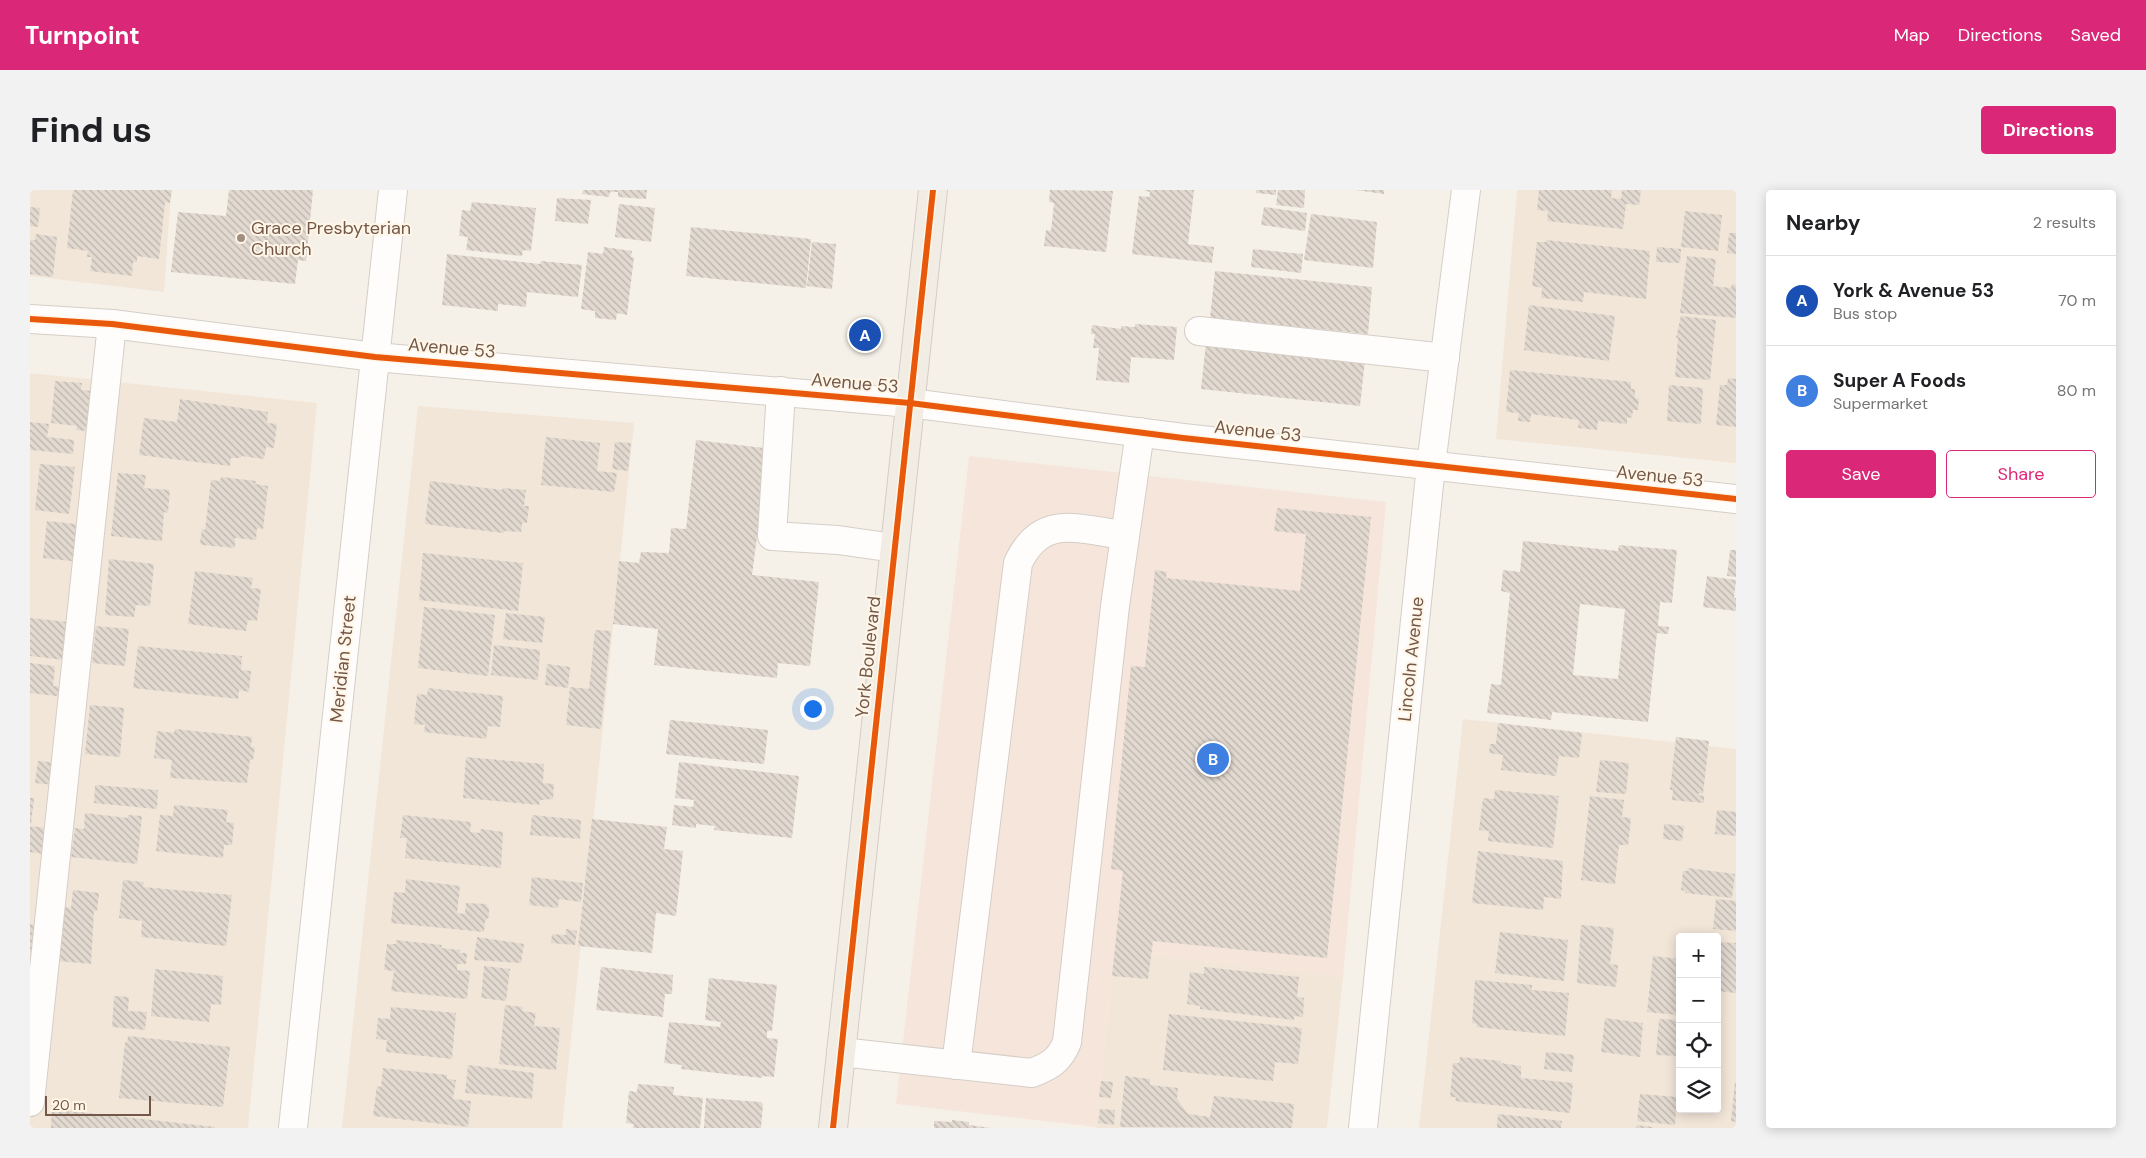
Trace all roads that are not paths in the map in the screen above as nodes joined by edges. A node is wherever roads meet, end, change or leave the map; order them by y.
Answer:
1 (393, 190) edge
2 (932, 190) edge
3 (1466, 190) edge
4 (30, 319) edge
5 (112, 324) junction
6 (1199, 331) dead end
7 (374, 357) junction
8 (1445, 358) junction
9 (781, 391) junction
10 (910, 403) junction
11 (1140, 432) junction
12 (1431, 465) junction
13 (1736, 499) edge
14 (1125, 535) junction
15 (894, 548) junction
16 (841, 1052) junction
17 (956, 1065) junction
18 (30, 1102) edge
19 (293, 1128) edge
20 (833, 1128) edge
21 (1364, 1128) edge

1 - 7 street, Meridian Street
2 - 10 main road, York Boulevard
3 - 8 street, Lincoln Avenue
4 - 5 street, Avenue 53
5 - 7 street, Avenue 53
5 - 18 street
6 - 8 street
7 - 9 street, Avenue 53
7 - 19 street, Meridian Street
8 - 12 street, Lincoln Avenue
9 - 10 street, Avenue 53
9 - 15 street
10 - 11 street, Avenue 53
10 - 15 main road, York Boulevard
11 - 12 street, Avenue 53
11 - 14 street
12 - 13 street, Avenue 53
12 - 21 street, Lincoln Avenue
14 - 17 street
14 - 17 street
15 - 16 main road, York Boulevard
16 - 17 street
16 - 20 main road, York Boulevard

